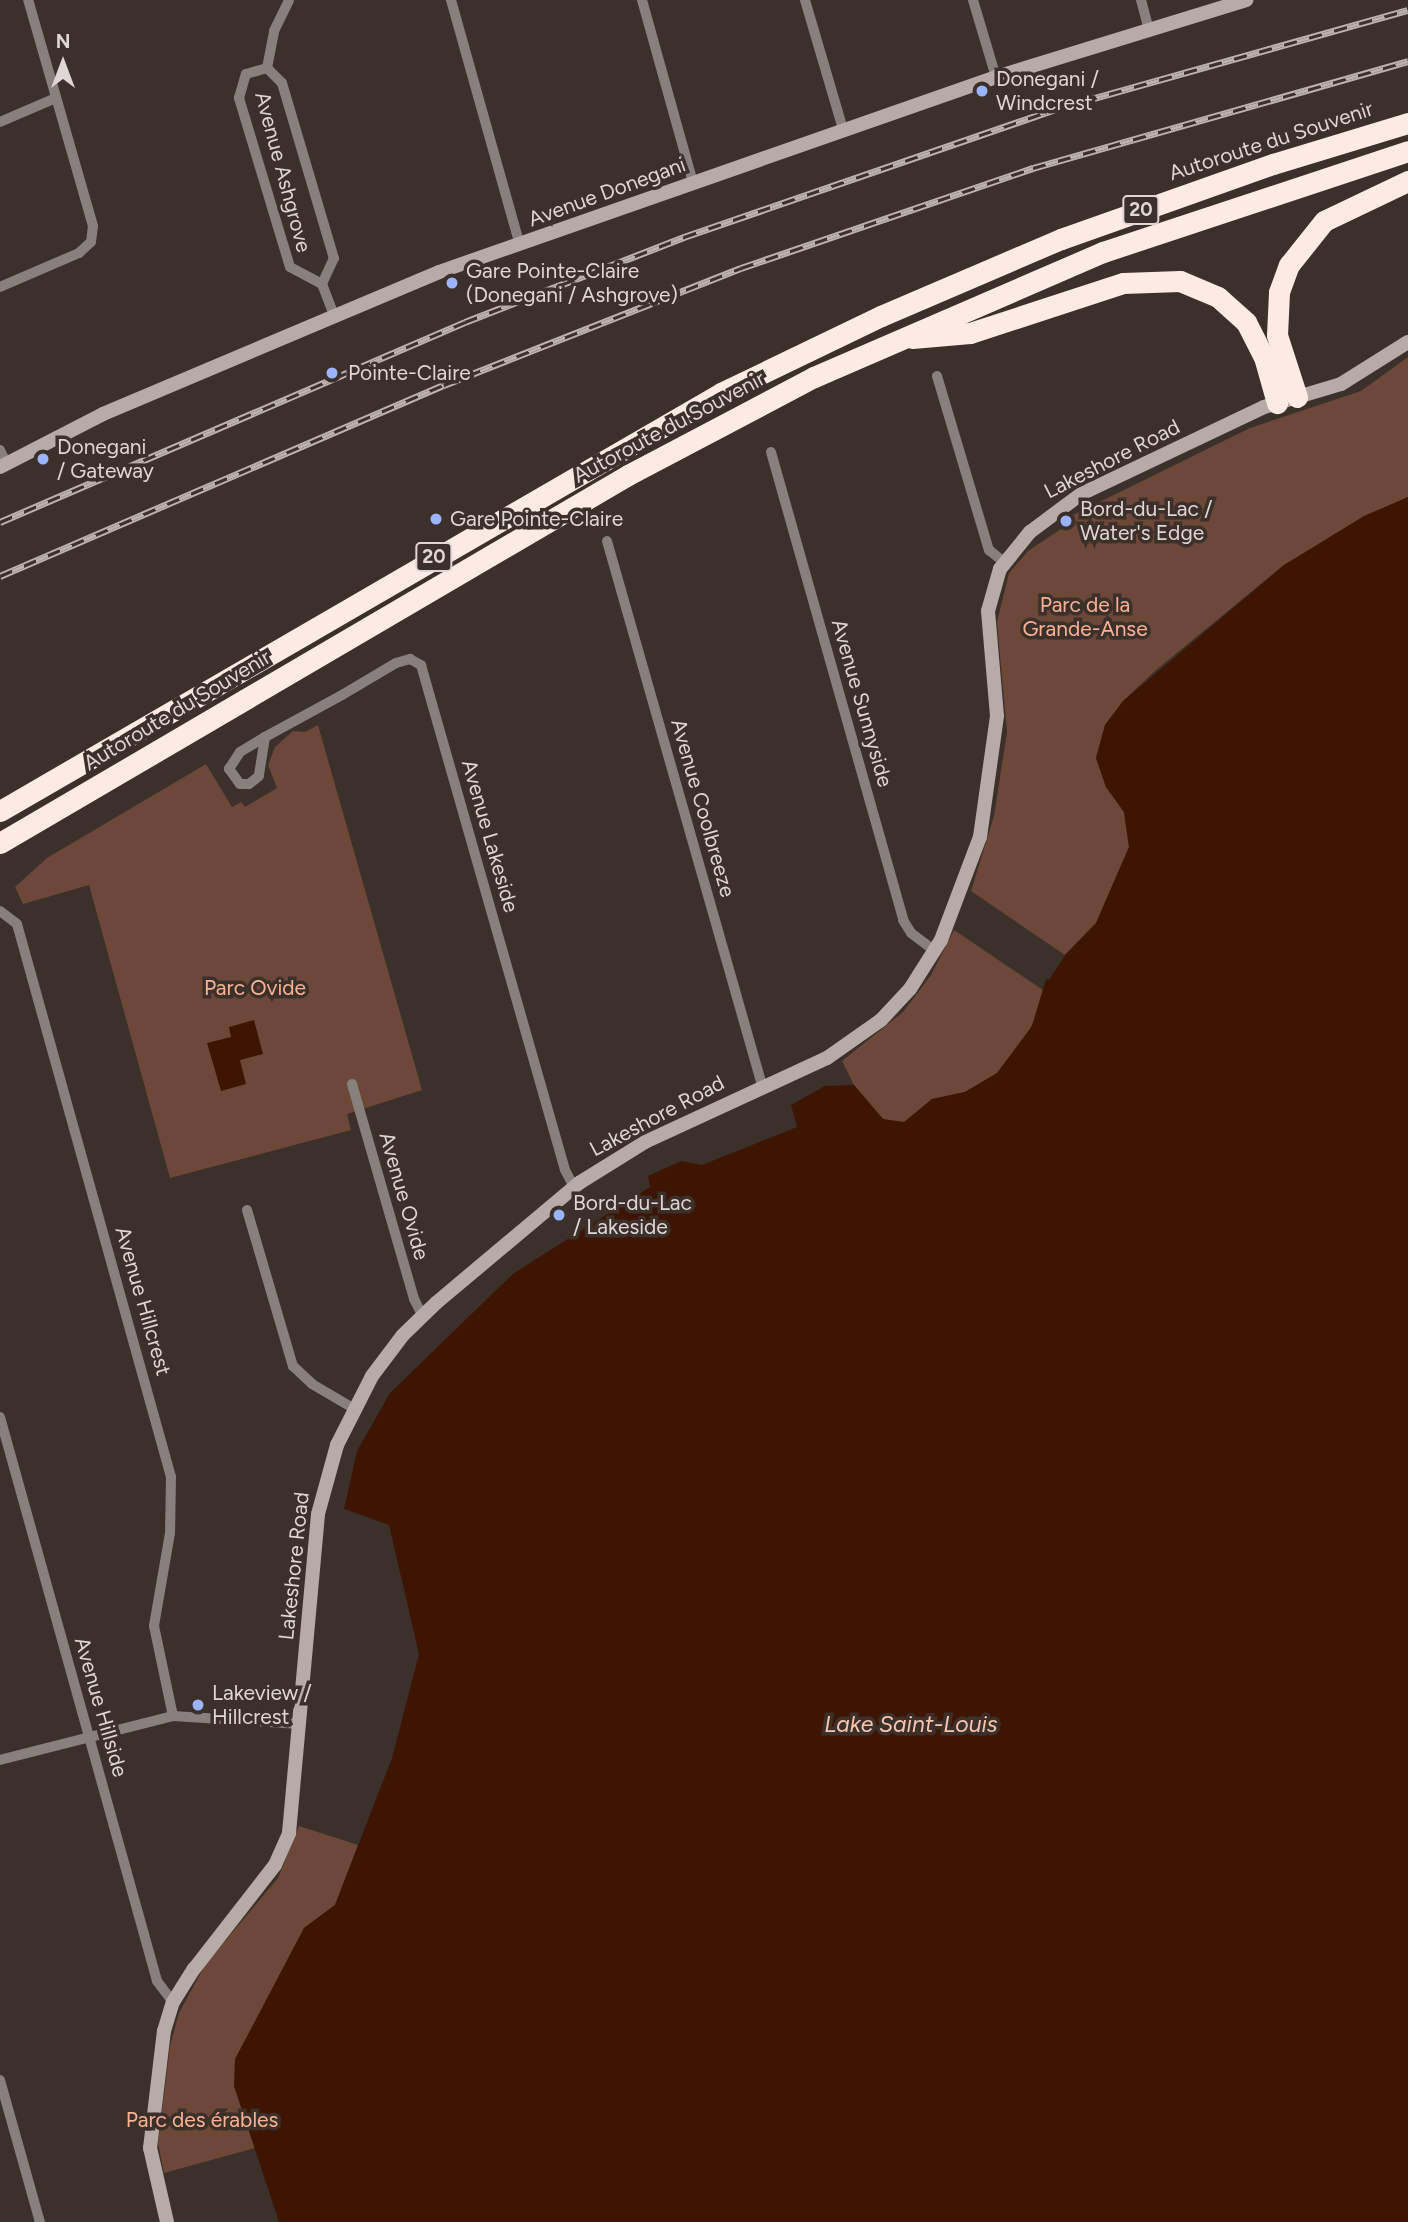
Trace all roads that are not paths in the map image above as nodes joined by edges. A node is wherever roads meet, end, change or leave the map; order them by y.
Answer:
1 (28, 0) edge
2 (289, 0) edge
3 (451, 0) edge
4 (642, 0) edge
5 (805, 0) edge
6 (973, 0) edge
7 (1141, 0) edge
8 (1246, 0) edge
9 (1149, 30) junction
10 (267, 68) junction
11 (996, 77) junction
12 (56, 98) junction
13 (0, 122) edge
14 (1408, 123) edge
15 (842, 129) junction
16 (1408, 151) edge
17 (1408, 181) edge
18 (693, 183) junction
19 (520, 246) junction
20 (322, 284) junction
21 (0, 287) edge
22 (334, 316) junction
23 (896, 339) junction
24 (1408, 342) edge
25 (937, 376) dead end
26 (1287, 400) junction
27 (771, 452) dead end
28 (2, 460) edge
29 (607, 541) dead end
30 (1004, 562) junction
31 (265, 737) dead end
32 (0, 811) edge
33 (0, 843) edge
34 (0, 911) edge
35 (935, 951) junction
36 (352, 1084) dead end
37 (762, 1085) junction
38 (574, 1187) junction
39 (247, 1210) dead end
40 (423, 1317) junction
41 (353, 1408) junction
42 (0, 1416) edge
43 (173, 1716) junction
44 (299, 1724) junction
45 (90, 1738) junction
46 (0, 1760) edge
47 (173, 2002) junction
48 (0, 2080) edge
49 (40, 2222) edge
50 (167, 2222) edge

1 - 12 street
2 - 10 street, Avenue Ashgrove
3 - 19 street
4 - 18 street
5 - 15 street
6 - 11 street
7 - 9 street
8 - 9 street, Avenue Donegani
9 - 11 street, Avenue Donegani
10 - 20 street, Avenue Ashgrove
10 - 20 street, Avenue Ashgrove
11 - 15 street, Avenue Donegani
12 - 13 street
12 - 21 street
14 - 32 highway, Autoroute du Souvenir / 20
15 - 18 street, Avenue Donegani
16 - 23 highway, Autoroute du Souvenir / 20
17 - 26 highway
18 - 19 street, Avenue Donegani
19 - 22 street, Avenue Donegani
20 - 22 street
22 - 28 street, Avenue Donegani
23 - 26 highway
23 - 33 highway, Autoroute du Souvenir / 20
24 - 26 street, Lakeshore Road
25 - 30 street
26 - 30 street, Lakeshore Road
27 - 35 street, Avenue Sunnyside
29 - 37 street, Avenue Coolbreeze
30 - 35 street, Lakeshore Road
31 - 38 street, Avenue Lakeside
34 - 43 street, Avenue Hillcrest
35 - 37 street, Lakeshore Road
36 - 40 street, Avenue Ovide
37 - 38 street, Lakeshore Road
38 - 40 street, Lakeshore Road
39 - 41 street
40 - 41 street, Lakeshore Road
41 - 44 street, Lakeshore Road
42 - 45 street, Avenue Hillside
43 - 44 street
43 - 45 street
44 - 47 street, Lakeshore Road
45 - 46 street
45 - 47 street, Avenue Hillside
47 - 50 street, Lakeshore Road
48 - 49 street

